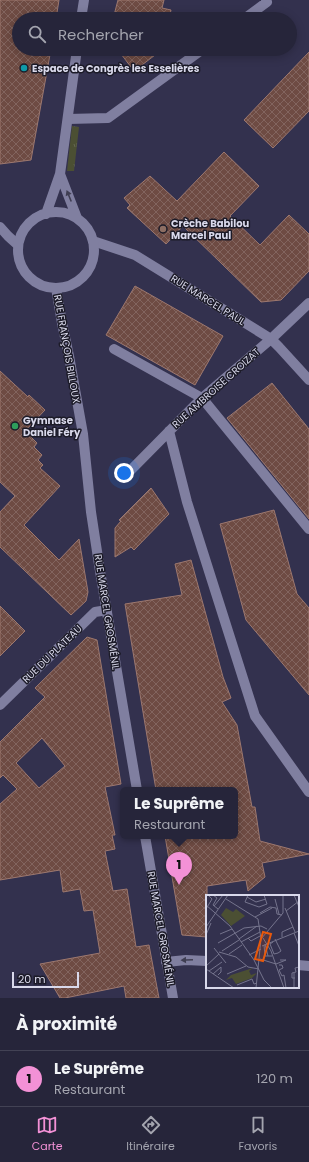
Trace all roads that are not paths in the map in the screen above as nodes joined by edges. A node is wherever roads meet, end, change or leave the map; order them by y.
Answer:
1 (84, 0) edge
2 (266, 0) edge
3 (82, 12) edge
4 (253, 12) edge
5 (76, 56) edge
6 (193, 56) edge
7 (68, 119) junction
8 (60, 174) junction
9 (46, 214) junction
10 (77, 218) junction
11 (0, 227) edge
12 (93, 241) junction
13 (18, 245) junction
14 (56, 288) junction
15 (309, 303) edge
16 (271, 339) junction
17 (114, 349) dead end
18 (309, 380) edge
19 (202, 398) junction
20 (170, 431) junction
21 (83, 434) joint
22 (125, 476) dead end
23 (309, 528) edge
24 (107, 610) junction
25 (0, 705) edge
26 (136, 787) edge
27 (309, 792) edge
28 (146, 839) edge
29 (206, 961) edge
30 (166, 962) junction
31 (299, 965) edge
32 (309, 966) edge
33 (173, 998) edge

1 - 3 street
2 - 4 street
5 - 7 street
6 - 7 street
7 - 8 street
8 - 9 street
10 -> 8 street
9 - 10 street
9 - 13 street
10 - 12 street
11 - 13 street
12 - 14 street
12 - 16 street, RUE MARCEL PAUL
13 - 14 street
14 - 21 street, RUE FRANÇOIS BILLOUX
15 - 16 street, RUE AMBROISE CROIZAT
16 - 18 street, RUE MARCEL PAUL
16 - 19 street, RUE AMBROISE CROIZAT
17 - 19 street
19 - 20 street, RUE AMBROISE CROIZAT
19 - 23 street
20 - 22 street, RUE AMBROISE CROIZAT
20 - 27 street
21 - 24 street, RUE MARCEL GROSMÉNIL
24 - 25 street, RUE DU PLATEAU
24 - 26 street, RUE MARCEL GROSMÉNIL
28 - 30 street, RUE MARCEL GROSMÉNIL
29 -> 30 street
30 - 33 street, RUE MARCEL GROSMÉNIL
31 - 32 street

